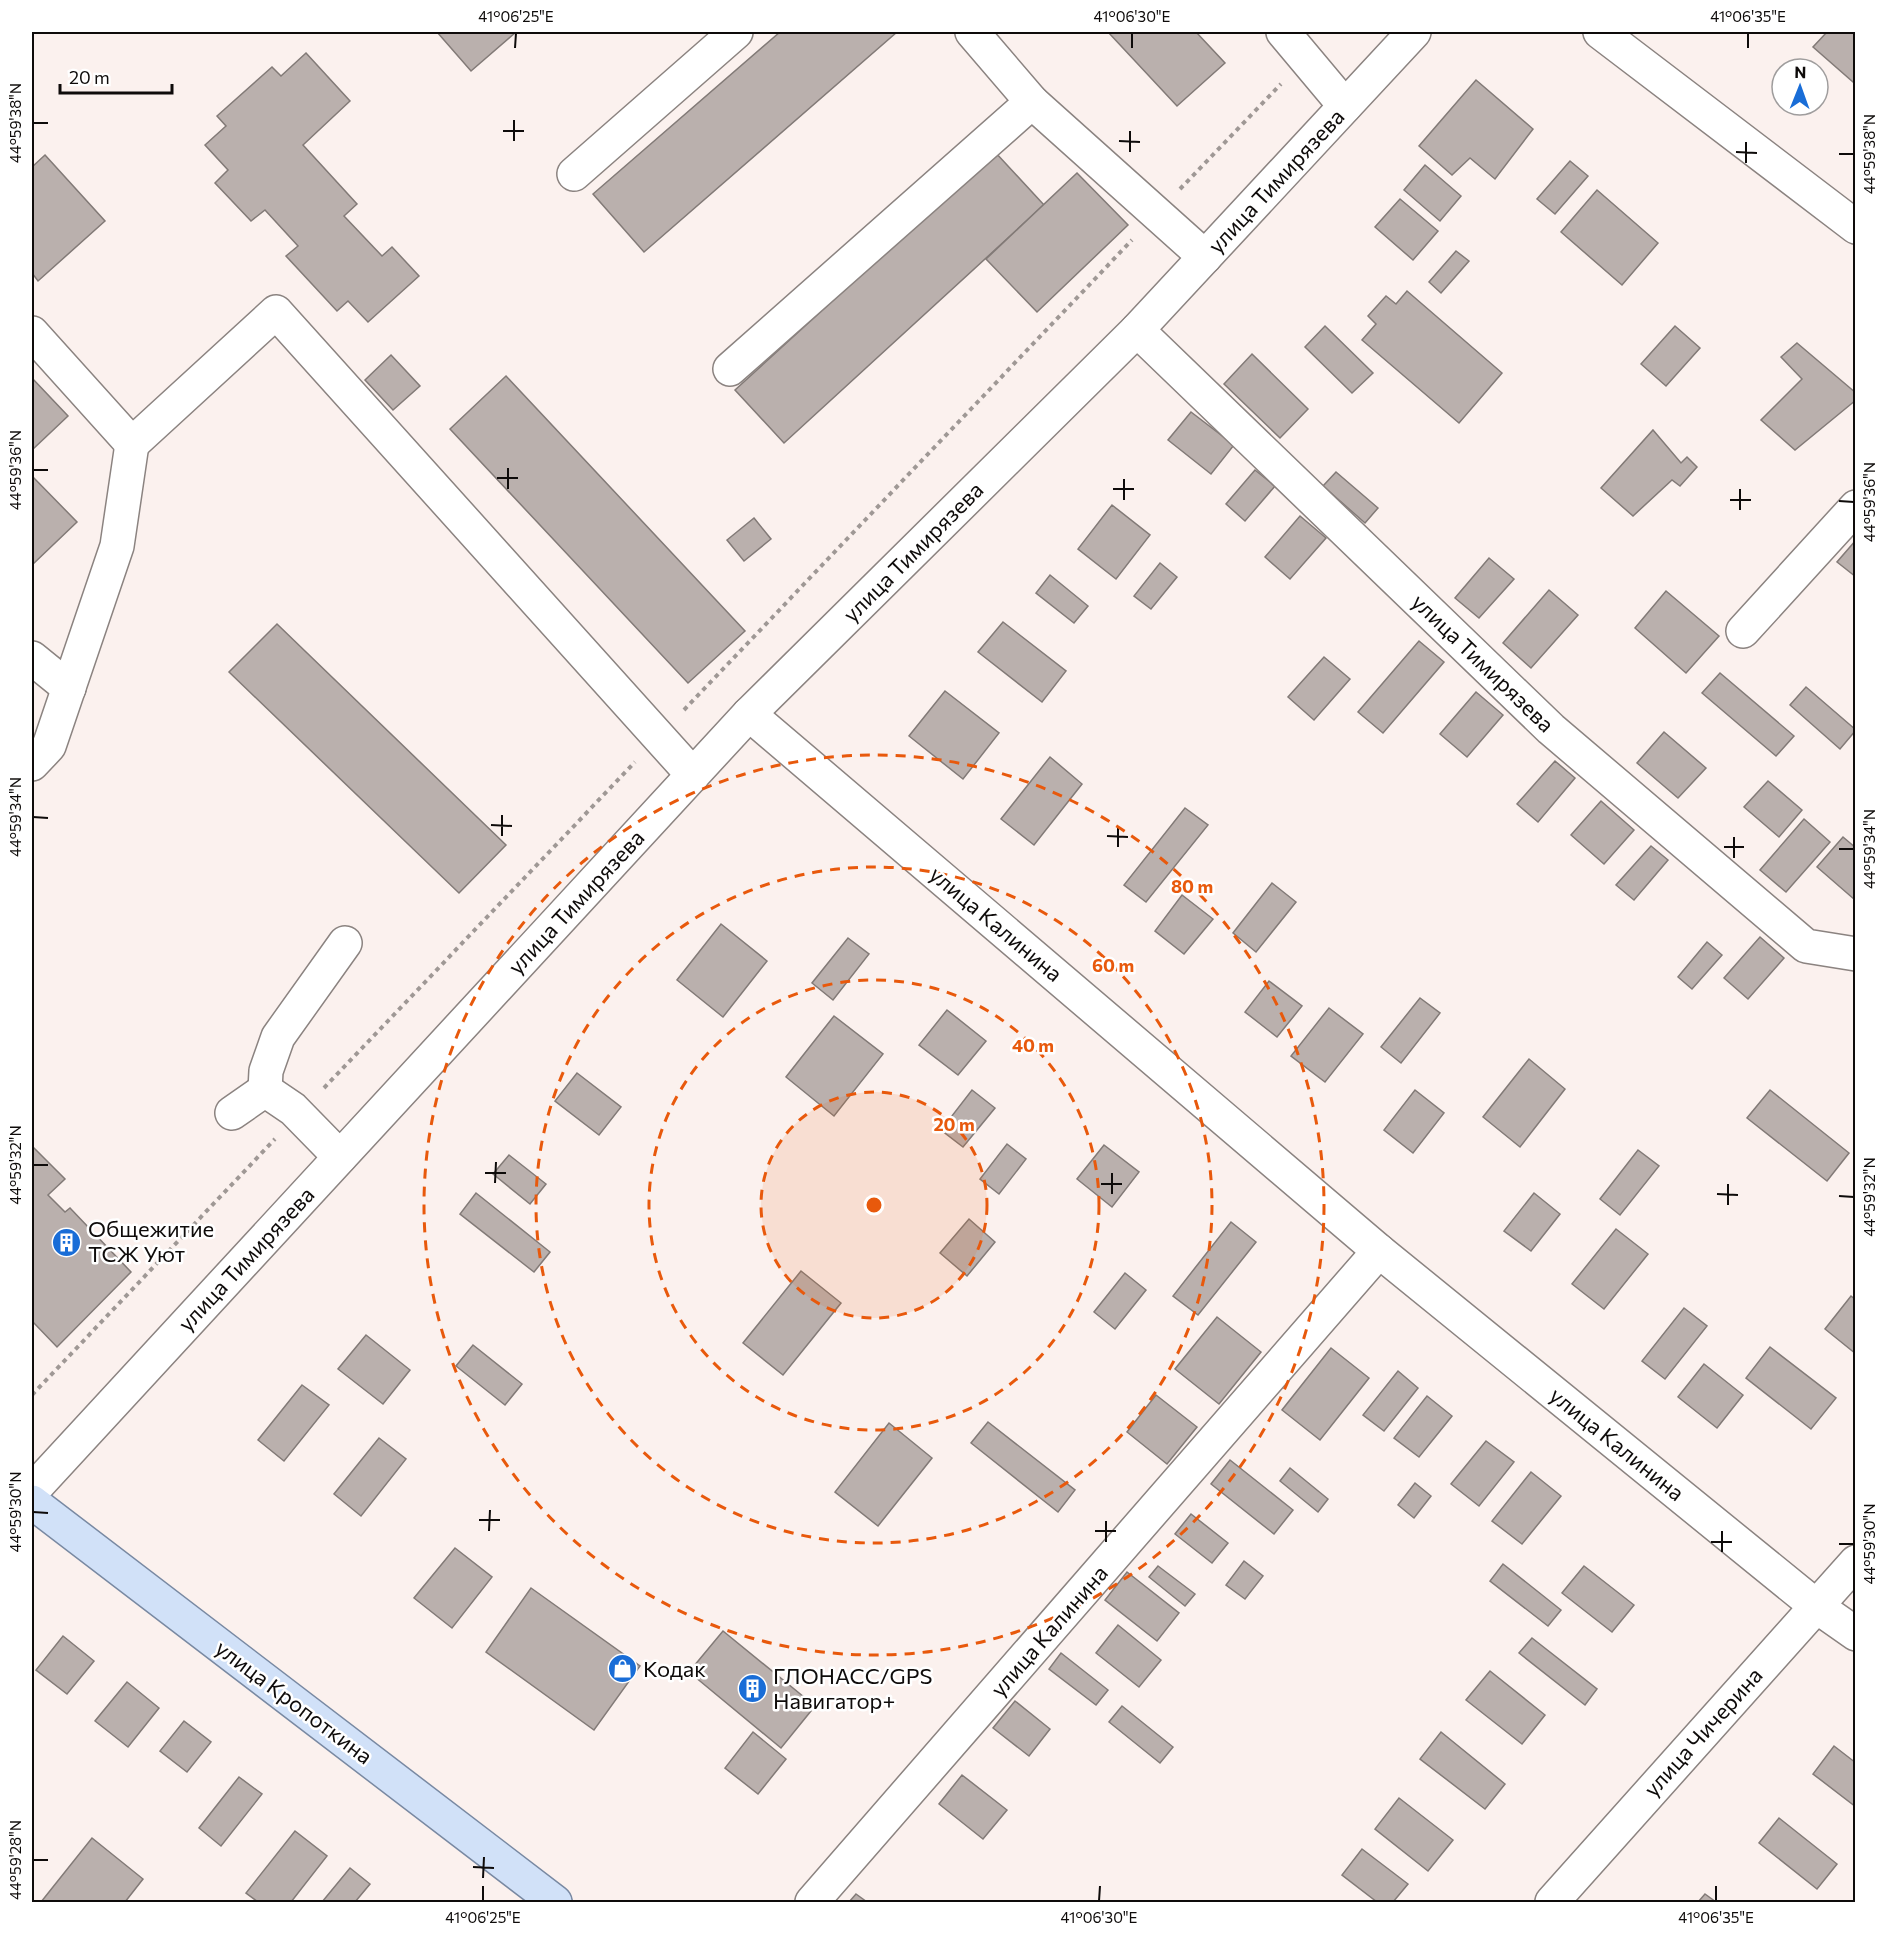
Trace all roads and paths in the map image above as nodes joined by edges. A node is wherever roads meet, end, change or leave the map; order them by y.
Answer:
1 (736, 32) edge
2 (972, 32) edge
3 (1283, 32) edge
4 (1414, 32) edge
5 (1600, 32) edge
6 (1032, 102) junction
7 (1345, 106) junction
8 (574, 174) dead end
9 (1856, 227) edge
10 (1204, 257) junction
11 (1137, 330) junction
12 (32, 333) edge
13 (730, 369) dead end
14 (132, 444) junction
15 (1856, 507) edge
16 (1743, 631) dead end
17 (32, 658) edge
18 (69, 688) junction
19 (749, 714) junction
20 (32, 764) edge
21 (693, 775) junction
22 (345, 943) dead end
23 (1856, 954) edge
24 (265, 1090) junction
25 (232, 1113) dead end
26 (340, 1157) junction
27 (1379, 1251) junction
28 (32, 1491) edge
29 (32, 1502) edge
30 (1856, 1562) edge
31 (1816, 1606) junction
32 (1856, 1634) edge
33 (555, 1902) edge
34 (812, 1902) edge
35 (1552, 1902) edge

1 - 8 street
2 - 6 street
3 - 7 street
4 - 7 street, улица Тимирязева
5 - 9 street
6 - 10 street
6 - 13 street
7 - 10 street, улица Тимирязева
10 - 11 street, улица Тимирязева
11 - 19 street, улица Тимирязева
11 - 23 street, улица Тимирязева
12 - 14 street
14 - 18 street
14 - 21 street
15 - 16 street
17 - 18 street
18 - 20 street
19 - 21 street, улица Тимирязева
19 - 27 street, улица Калинина
21 - 26 street, улица Тимирязева
22 - 24 street
24 - 25 street
24 - 26 street
26 - 28 street, улица Тимирязева
27 - 31 street, улица Калинина
27 - 34 street, улица Калинина
29 - 33 main road, улица Кропоткина
30 - 31 street, улица Чичерина
31 - 32 street, улица Калинина
31 - 35 street, улица Чичерина

